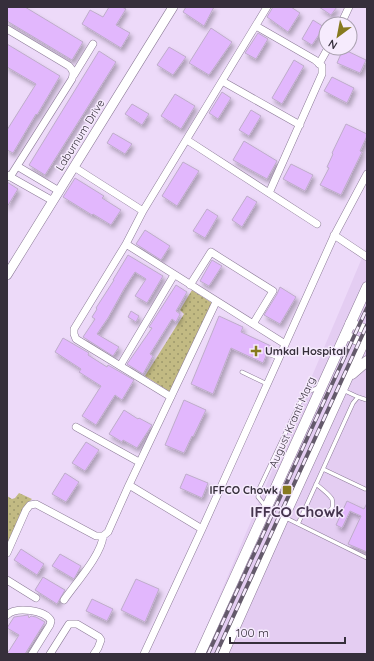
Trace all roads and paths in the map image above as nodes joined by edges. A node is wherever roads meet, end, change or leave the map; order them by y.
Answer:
1 (173, 7) edge
2 (267, 7) edge
3 (256, 26) junction
4 (7, 29) edge
5 (93, 44) dead end
6 (324, 56) edge
7 (319, 64) junction
8 (74, 74) junction
9 (222, 81) junction
10 (300, 125) junction
11 (187, 140) junction
12 (17, 166) junction
13 (74, 167) junction
14 (367, 174) edge
15 (8, 176) edge
16 (59, 191) junction
17 (269, 193) junction
18 (53, 201) junction
19 (143, 211) junction
20 (317, 224) dead end
21 (334, 235) junction
22 (126, 244) junction
23 (367, 257) edge
24 (7, 274) edge
25 (174, 275) junction
26 (190, 285) junction
27 (367, 286) edge
28 (216, 302) junction
29 (350, 323) junction
30 (253, 324) junction
31 (367, 330) edge
32 (345, 335) junction
33 (366, 341) edge
34 (285, 344) junction
35 (268, 354) dead end
36 (279, 358) junction
37 (367, 361) edge
38 (120, 366) junction
39 (242, 372) dead end
40 (267, 384) junction
41 (344, 385) junction
42 (322, 386) junction
43 (170, 397) junction
44 (358, 397) junction
45 (367, 400) edge
46 (76, 427) dead end
47 (139, 462) junction
48 (323, 469) junction
49 (316, 484) junction
50 (129, 485) junction
51 (365, 489) dead end
52 (266, 508) junction
53 (303, 514) junction
54 (284, 516) junction
55 (298, 524) junction
56 (202, 529) junction
57 (103, 536) junction
58 (7, 553) edge
59 (367, 558) edge
60 (7, 580) edge
61 (36, 598) dead end
62 (64, 600) dead end
63 (7, 615) edge
64 (32, 654) edge
65 (50, 654) edge
66 (94, 654) edge
67 (144, 654) edge
68 (200, 654) edge
69 (224, 654) edge

1 - 13 street, Laburnum Drive
2 - 3 street
3 - 7 street
3 - 9 street
4 - 8 street
5 - 8 street
6 - 7 street
7 - 10 street
8 - 12 street
9 - 10 street
9 - 11 street
10 - 17 street
11 - 17 street
11 - 19 street
12 - 15 street
12 - 16 street
13 - 16 street, Laburnum Drive
13 - 19 street
14 - 21 street
15 - 18 street
16 - 18 street, Laburnum Drive
17 - 20 street
18 - 24 street, Laburnum Drive
19 - 22 street
21 - 23 street
21 - 34 street
22 - 25 street
22 - 38 street
25 - 26 street
25 - 38 street
26 - 28 street
26 - 30 street
27 - 29 main road, August Kranti Marg
28 - 30 street
28 - 43 street
29 - 31 street
29 - 32 main road, August Kranti Marg
30 - 34 street
32 - 33 street
32 - 42 main road, August Kranti Marg
33 - 41 main road
34 - 36 street
35 - 36 lane
36 - 40 street
37 - 41 main road
38 - 43 street
39 - 40 lane
40 - 56 street
41 - 44 lane
41 - 54 main road
42 - 52 main road, August Kranti Marg
42 - 52 lane
43 - 47 street
44 - 45 lane
44 - 48 lane
46 - 47 street
47 - 50 street
48 - 49 lane
48 - 51 lane
49 - 53 lane
49 - 53 lane
50 - 56 street
50 - 57 street
52 - 68 main road, August Kranti Marg
53 - 55 lane
54 - 55 lane
54 - 69 main road
55 - 59 lane
56 - 67 street
57 - 58 street
57 - 62 street
60 - 61 street
63 - 64 street
65 - 66 street

